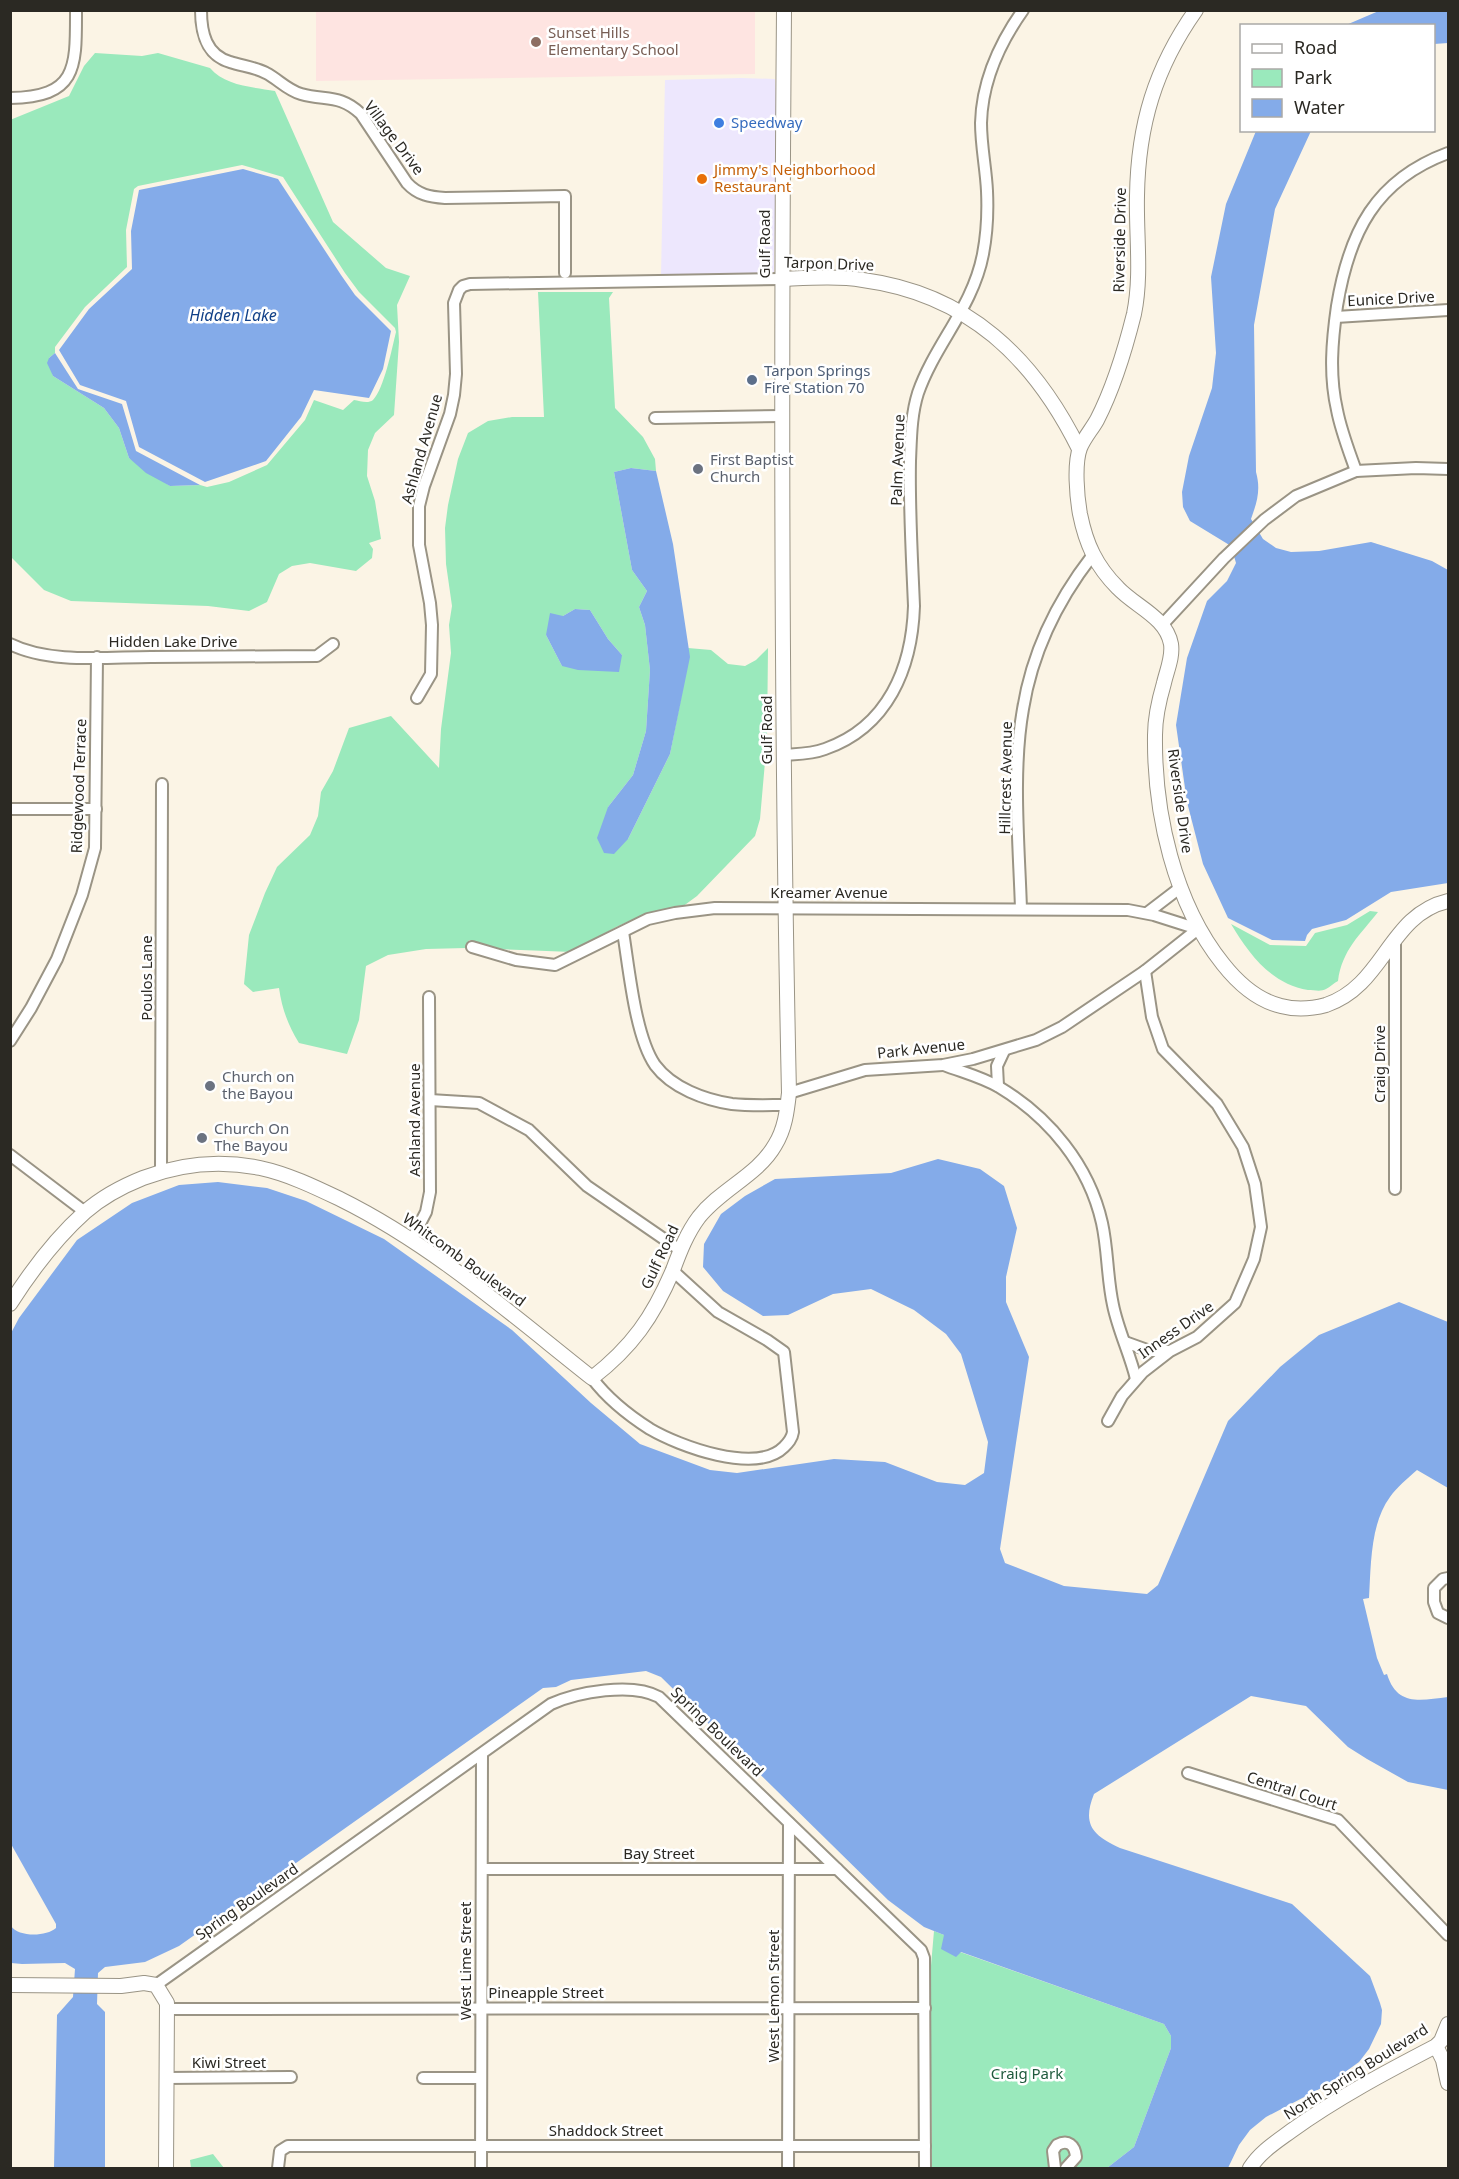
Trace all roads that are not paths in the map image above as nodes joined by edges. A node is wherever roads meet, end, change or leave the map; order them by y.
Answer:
1 (76, 10) edge
2 (201, 10) edge
3 (784, 10) edge
4 (1023, 10) edge
5 (1197, 10) edge
6 (10, 98) edge
7 (1449, 153) edge
8 (565, 273) dead end
9 (781, 279) junction
10 (470, 284) joint
11 (1449, 310) edge
12 (961, 313) junction
13 (1336, 317) junction
14 (782, 416) junction
15 (655, 418) dead end
16 (1079, 449) junction
17 (1449, 469) edge
18 (1356, 471) junction
19 (1092, 556) junction
20 (1163, 624) junction
21 (10, 644) edge
22 (333, 644) dead end
23 (97, 657) junction
24 (417, 698) dead end
25 (784, 755) junction
26 (162, 784) dead end
27 (10, 809) edge
28 (96, 809) junction
29 (1180, 887) junction
30 (1449, 901) edge
31 (784, 908) junction
32 (1021, 909) junction
33 (1147, 913) junction
34 (1198, 928) junction
35 (622, 932) junction
36 (1395, 940) junction
37 (472, 947) dead end
38 (1145, 971) junction
39 (429, 998) dead end
40 (10, 1041) edge
41 (1004, 1051) junction
42 (943, 1065) junction
43 (998, 1086) junction
44 (788, 1099) junction
45 (430, 1100) junction
46 (10, 1155) edge
47 (161, 1172) junction
48 (1395, 1188) dead end
49 (85, 1212) junction
50 (412, 1239) junction
51 (680, 1250) junction
52 (672, 1270) junction
53 (10, 1304) edge
54 (1125, 1342) junction
55 (1170, 1351) junction
56 (592, 1378) junction
57 (1136, 1379) junction
58 (1108, 1421) dead end
59 (1449, 1578) edge
60 (1449, 1618) edge
61 (482, 1754) junction
62 (1188, 1773) dead end
63 (789, 1823) junction
64 (482, 1869) junction
65 (789, 1869) junction
66 (837, 1869) junction
67 (1449, 1935) edge
68 (10, 1985) edge
69 (156, 1985) junction
70 (481, 2008) junction
71 (789, 2008) junction
72 (925, 2008) junction
73 (167, 2009) junction
74 (1449, 2024) edge
75 (1436, 2046) junction
76 (1446, 2061) edge
77 (291, 2077) dead end
78 (166, 2078) junction
79 (423, 2078) dead end
80 (481, 2078) junction
81 (1449, 2083) edge
82 (481, 2146) junction
83 (788, 2146) junction
84 (925, 2146) junction
85 (166, 2169) edge
86 (278, 2169) edge
87 (481, 2169) edge
88 (789, 2169) edge
89 (925, 2169) edge
90 (1055, 2169) edge
91 (1066, 2169) edge
92 (1250, 2169) edge

1 - 6 street
2 - 8 street, Village Drive
3 - 9 street, Gulf Road
4 - 12 street, Palm Avenue
5 - 16 street, Riverside Drive
7 - 13 street
9 - 10 street, Tarpon Drive
9 - 12 street, Tarpon Drive
9 - 14 street, Gulf Road
10 - 24 street, Ashland Avenue
11 - 13 street, Eunice Drive
12 - 16 street, Tarpon Drive
12 - 25 street, Palm Avenue
13 - 18 street
14 - 15 street
14 - 25 street, Gulf Road
16 - 19 street
17 - 18 street
18 - 20 street
19 - 20 street
19 - 32 street, Hillcrest Avenue
20 - 29 street, Riverside Drive
21 - 23 street, Hidden Lake Drive
22 - 23 street, Hidden Lake Drive
23 - 28 street, Ridgewood Terrace
25 - 31 street, Gulf Road
26 - 47 street, Poulos Lane
27 - 28 street
28 - 40 street, Ridgewood Terrace
29 - 33 street
29 - 34 street, Riverside Drive
30 - 36 street, Riverside Drive
31 - 32 street, Kreamer Avenue
31 - 35 street, Kreamer Avenue
31 - 44 street, Gulf Road
32 - 33 street, Kreamer Avenue
33 - 34 street, Kreamer Avenue
34 - 36 street, Riverside Drive
34 - 38 street, Park Avenue
35 - 37 street, Kreamer Avenue
35 - 44 street, Park Avenue
36 - 48 street, Craig Drive
38 - 41 street, Park Avenue
38 - 55 street, Inness Drive
39 - 45 street, Ashland Avenue
41 - 42 street, Park Avenue
41 - 43 street
42 - 43 street
42 - 44 street, Park Avenue
43 - 54 street
44 - 51 street, Gulf Road
45 - 50 street, Ashland Avenue
45 - 51 street
46 - 49 street
47 - 49 street, Whitcomb Boulevard
47 - 50 street, Whitcomb Boulevard
49 - 53 street, Whitcomb Boulevard
50 - 56 street, Whitcomb Boulevard
51 - 52 street, Gulf Road
52 - 56 street, Gulf Road
52 - 56 street, Whitcomb Boulevard
54 - 55 street
54 - 57 street
55 - 57 street, Inness Drive
57 - 58 street, Inness Drive
59 - 60 street
61 - 63 street, Spring Boulevard
61 - 64 street, West Lime Street
61 - 69 street, Spring Boulevard
62 - 67 street, Central Court
63 - 65 street, West Lemon Street
63 - 66 street, Spring Boulevard
64 - 65 street, Bay Street
64 - 70 street, West Lime Street
65 - 66 street, Bay Street
65 - 71 street, West Lemon Street
66 - 72 street, Spring Boulevard
68 - 69 street
69 - 73 street
70 - 71 street, Pineapple Street
70 - 73 street, Pineapple Street
70 - 80 street, West Lime Street
71 - 72 street, Pineapple Street
71 - 83 street, West Lemon Street
72 - 84 street, Spring Boulevard
73 - 78 street
74 - 75 street, North Spring Boulevard
75 - 76 street
75 - 92 street, North Spring Boulevard
76 - 81 street
77 - 78 street, Kiwi Street
78 - 85 street
79 - 80 street
80 - 82 street, West Lime Street
82 - 83 street, Shaddock Street
82 - 86 street, Shaddock Street
82 - 87 street, West Lime Street
83 - 84 street, Shaddock Street
83 - 88 street, West Lemon Street
84 - 89 street, Spring Boulevard
90 - 91 street

